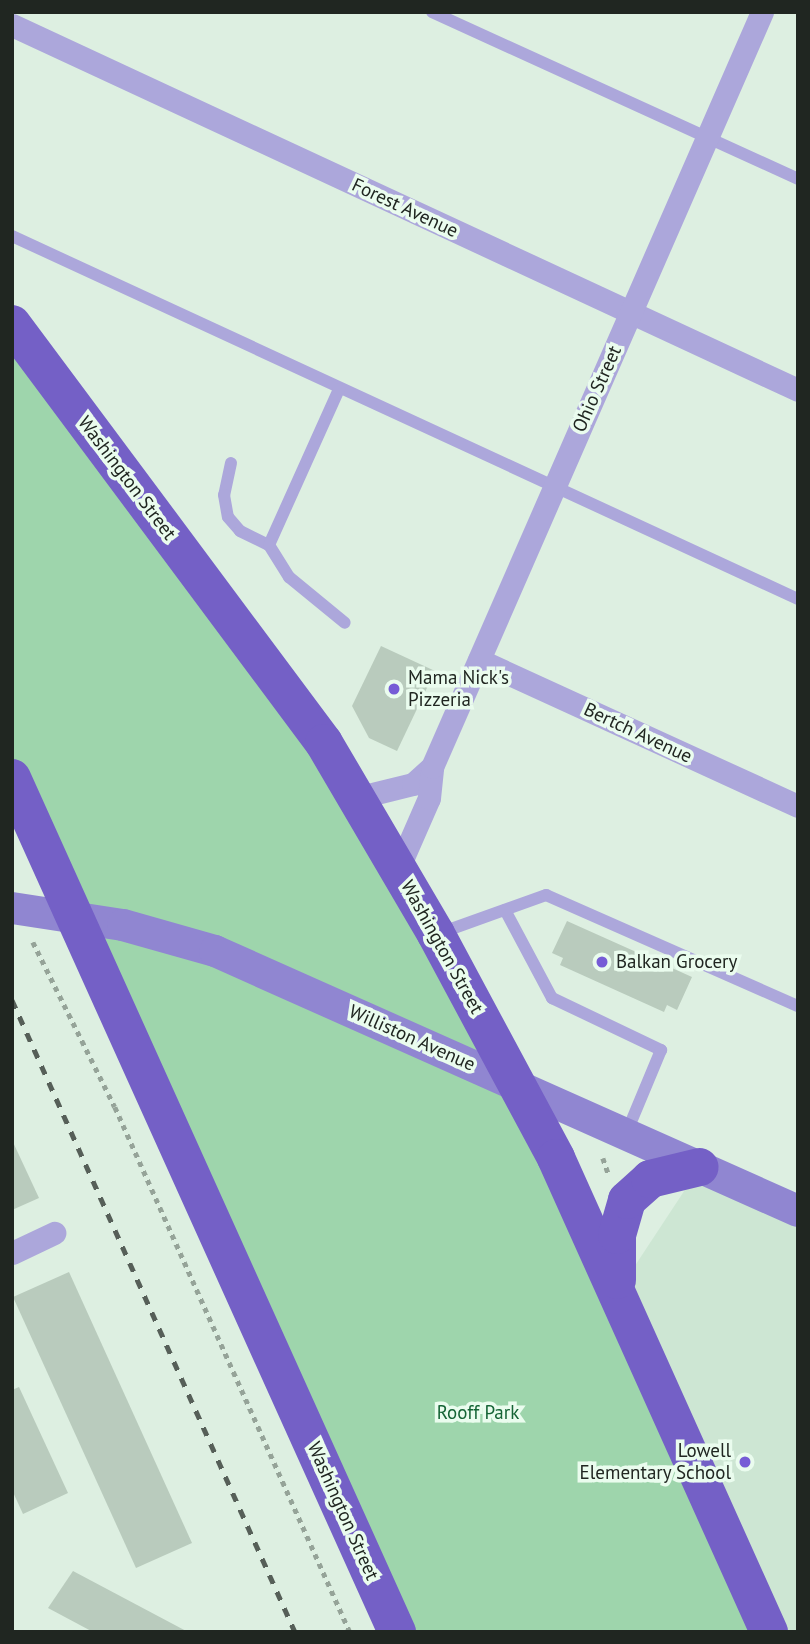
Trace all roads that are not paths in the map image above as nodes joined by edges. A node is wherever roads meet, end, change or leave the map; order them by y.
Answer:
1 (432, 12) edge
2 (762, 12) edge
3 (12, 25) edge
4 (707, 137) junction
5 (798, 178) edge
6 (12, 236) edge
7 (630, 313) junction
8 (12, 324) edge
9 (339, 389) junction
10 (798, 390) edge
11 (231, 463) dead end
12 (553, 489) junction
13 (269, 545) junction
14 (798, 599) edge
15 (345, 623) dead end
16 (479, 660) junction
17 (432, 766) junction
18 (12, 778) edge
19 (356, 798) junction
20 (798, 806) edge
21 (398, 869) junction
22 (12, 908) edge
23 (505, 910) junction
24 (75, 916) junction
25 (436, 934) junction
26 (798, 1006) edge
27 (520, 1087) junction
28 (626, 1135) junction
29 (700, 1167) junction
30 (798, 1211) edge
31 (54, 1233) dead end
32 (12, 1253) edge
33 (617, 1293) junction
34 (397, 1632) edge
35 (769, 1632) edge

1 - 4 lane
2 - 4 street, Ohio Street
3 - 7 street, Forest Avenue
4 - 5 lane
4 - 7 street, Ohio Street
6 - 9 lane
7 - 10 street, Forest Avenue
7 - 12 street, Ohio Street
8 - 19 highway, Washington Street
9 - 12 lane
9 - 13 lane
11 - 13 lane
12 - 14 lane
12 - 16 street, Ohio Street
13 - 15 lane
16 - 17 street, Ohio Street
16 - 20 street, Bertch Avenue
17 - 19 street, Ohio Street
17 - 21 street, Ohio Street
18 - 24 highway, Washington Street
19 - 21 highway, Washington Street
21 - 25 highway, Washington Street
22 - 24 main road, Williston Avenue
23 - 25 lane
23 - 26 lane
23 - 28 lane
24 - 27 main road, Williston Avenue
24 - 34 highway, Washington Street
25 - 27 highway, Washington Street
27 - 28 main road, Williston Avenue
27 - 33 highway, Washington Street
28 - 29 main road, Williston Avenue
29 - 30 main road, Williston Avenue
29 - 33 highway
31 - 32 street
33 - 35 highway, Washington Street

